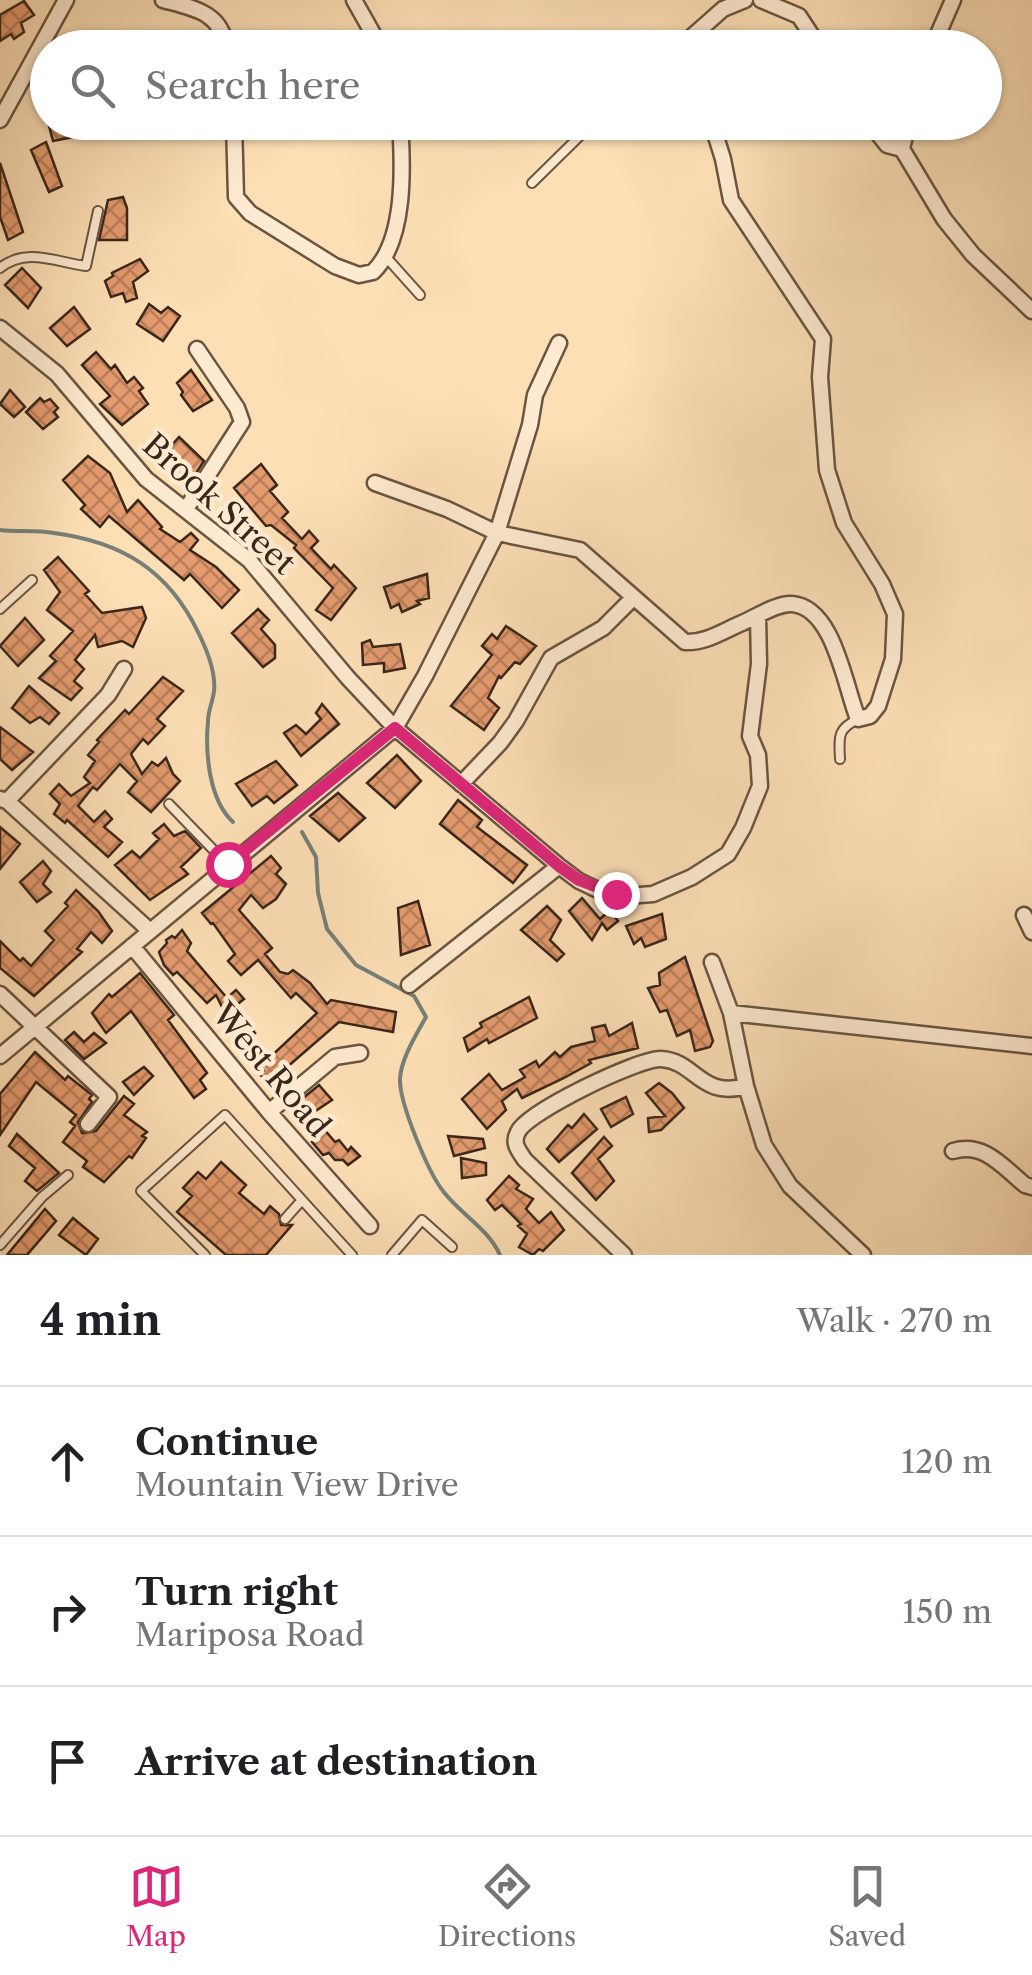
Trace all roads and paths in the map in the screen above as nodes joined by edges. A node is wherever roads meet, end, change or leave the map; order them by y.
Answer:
1 (163, 0) edge
2 (354, 0) edge
3 (745, 0) edge
4 (761, 0) edge
5 (953, 0) edge
6 (58, 2) edge
7 (44, 30) edge
8 (222, 30) edge
9 (370, 30) edge
10 (699, 30) edge
11 (808, 30) edge
12 (940, 30) edge
13 (30, 59) edge
14 (0, 120) edge
15 (234, 140) edge
16 (401, 140) edge
17 (576, 140) edge
18 (718, 140) edge
19 (883, 140) edge
20 (904, 140) edge
21 (902, 149) junction
22 (532, 184) dead end
23 (98, 211) dead end
24 (386, 257) junction
25 (0, 268) edge
26 (420, 295) dead end
27 (1032, 311) edge
28 (0, 328) edge
29 (559, 343) dead end
30 (197, 350) dead end
31 (375, 483) dead end
32 (186, 509) junction
33 (496, 533) junction
34 (32, 580) dead end
35 (632, 599) junction
36 (0, 609) edge
37 (758, 616) junction
38 (124, 669) dead end
39 (858, 718) junction
40 (395, 728) junction
41 (840, 759) dead end
42 (461, 784) junction
43 (4, 800) edge
44 (169, 804) dead end
45 (228, 864) junction
46 (559, 866) junction
47 (1024, 916) dead end
48 (149, 930) junction
49 (1032, 932) edge
50 (132, 946) junction
51 (712, 962) dead end
52 (409, 985) dead end
53 (0, 994) edge
54 (731, 1012) junction
55 (34, 1025) junction
56 (1032, 1046) edge
57 (360, 1054) dead end
58 (0, 1056) edge
59 (746, 1086) junction
60 (268, 1112) junction
61 (88, 1124) dead end
62 (953, 1151) dead end
63 (68, 1175) dead end
64 (1032, 1186) edge
65 (302, 1200) junction
66 (285, 1219) dead end
67 (370, 1226) dead end
68 (0, 1245) edge
69 (452, 1247) dead end
70 (206, 1255) edge
71 (352, 1255) edge
72 (392, 1255) edge
73 (624, 1255) edge
74 (863, 1255) edge

1 - 8 street
2 - 9 street
3 - 10 street
4 - 11 street
5 - 12 street
6 - 7 street
13 - 14 street
15 - 24 street
16 - 24 street
17 - 22 lane
18 - 39 street
19 - 21 street
20 - 21 street
21 - 27 street
23 - 25 lane
24 - 26 lane
28 - 32 street, Brook Street
29 - 33 street
30 - 32 street
31 - 33 street
32 - 40 street, Brook Street
33 - 35 street
33 - 40 street
34 - 36 lane
35 - 37 street
35 - 42 street
37 - 39 street
37 - 46 street, Brook Street
38 - 43 street
39 - 41 lane
40 - 42 street, Brook Street
40 - 45 street
42 - 46 street, Brook Street
43 - 48 street
44 - 45 lane
45 - 48 street
46 - 52 street
47 - 49 street
48 - 50 street
50 - 55 street
50 - 60 street, West Road
51 - 54 street
53 - 55 street
54 - 56 street
54 - 59 street
55 - 58 street
55 - 61 street
57 - 60 street
59 - 73 street
59 - 74 street
60 - 67 street, West Road
62 - 64 street
63 - 68 lane
65 - 66 lane
65 - 70 lane
65 - 71 lane
69 - 72 lane

